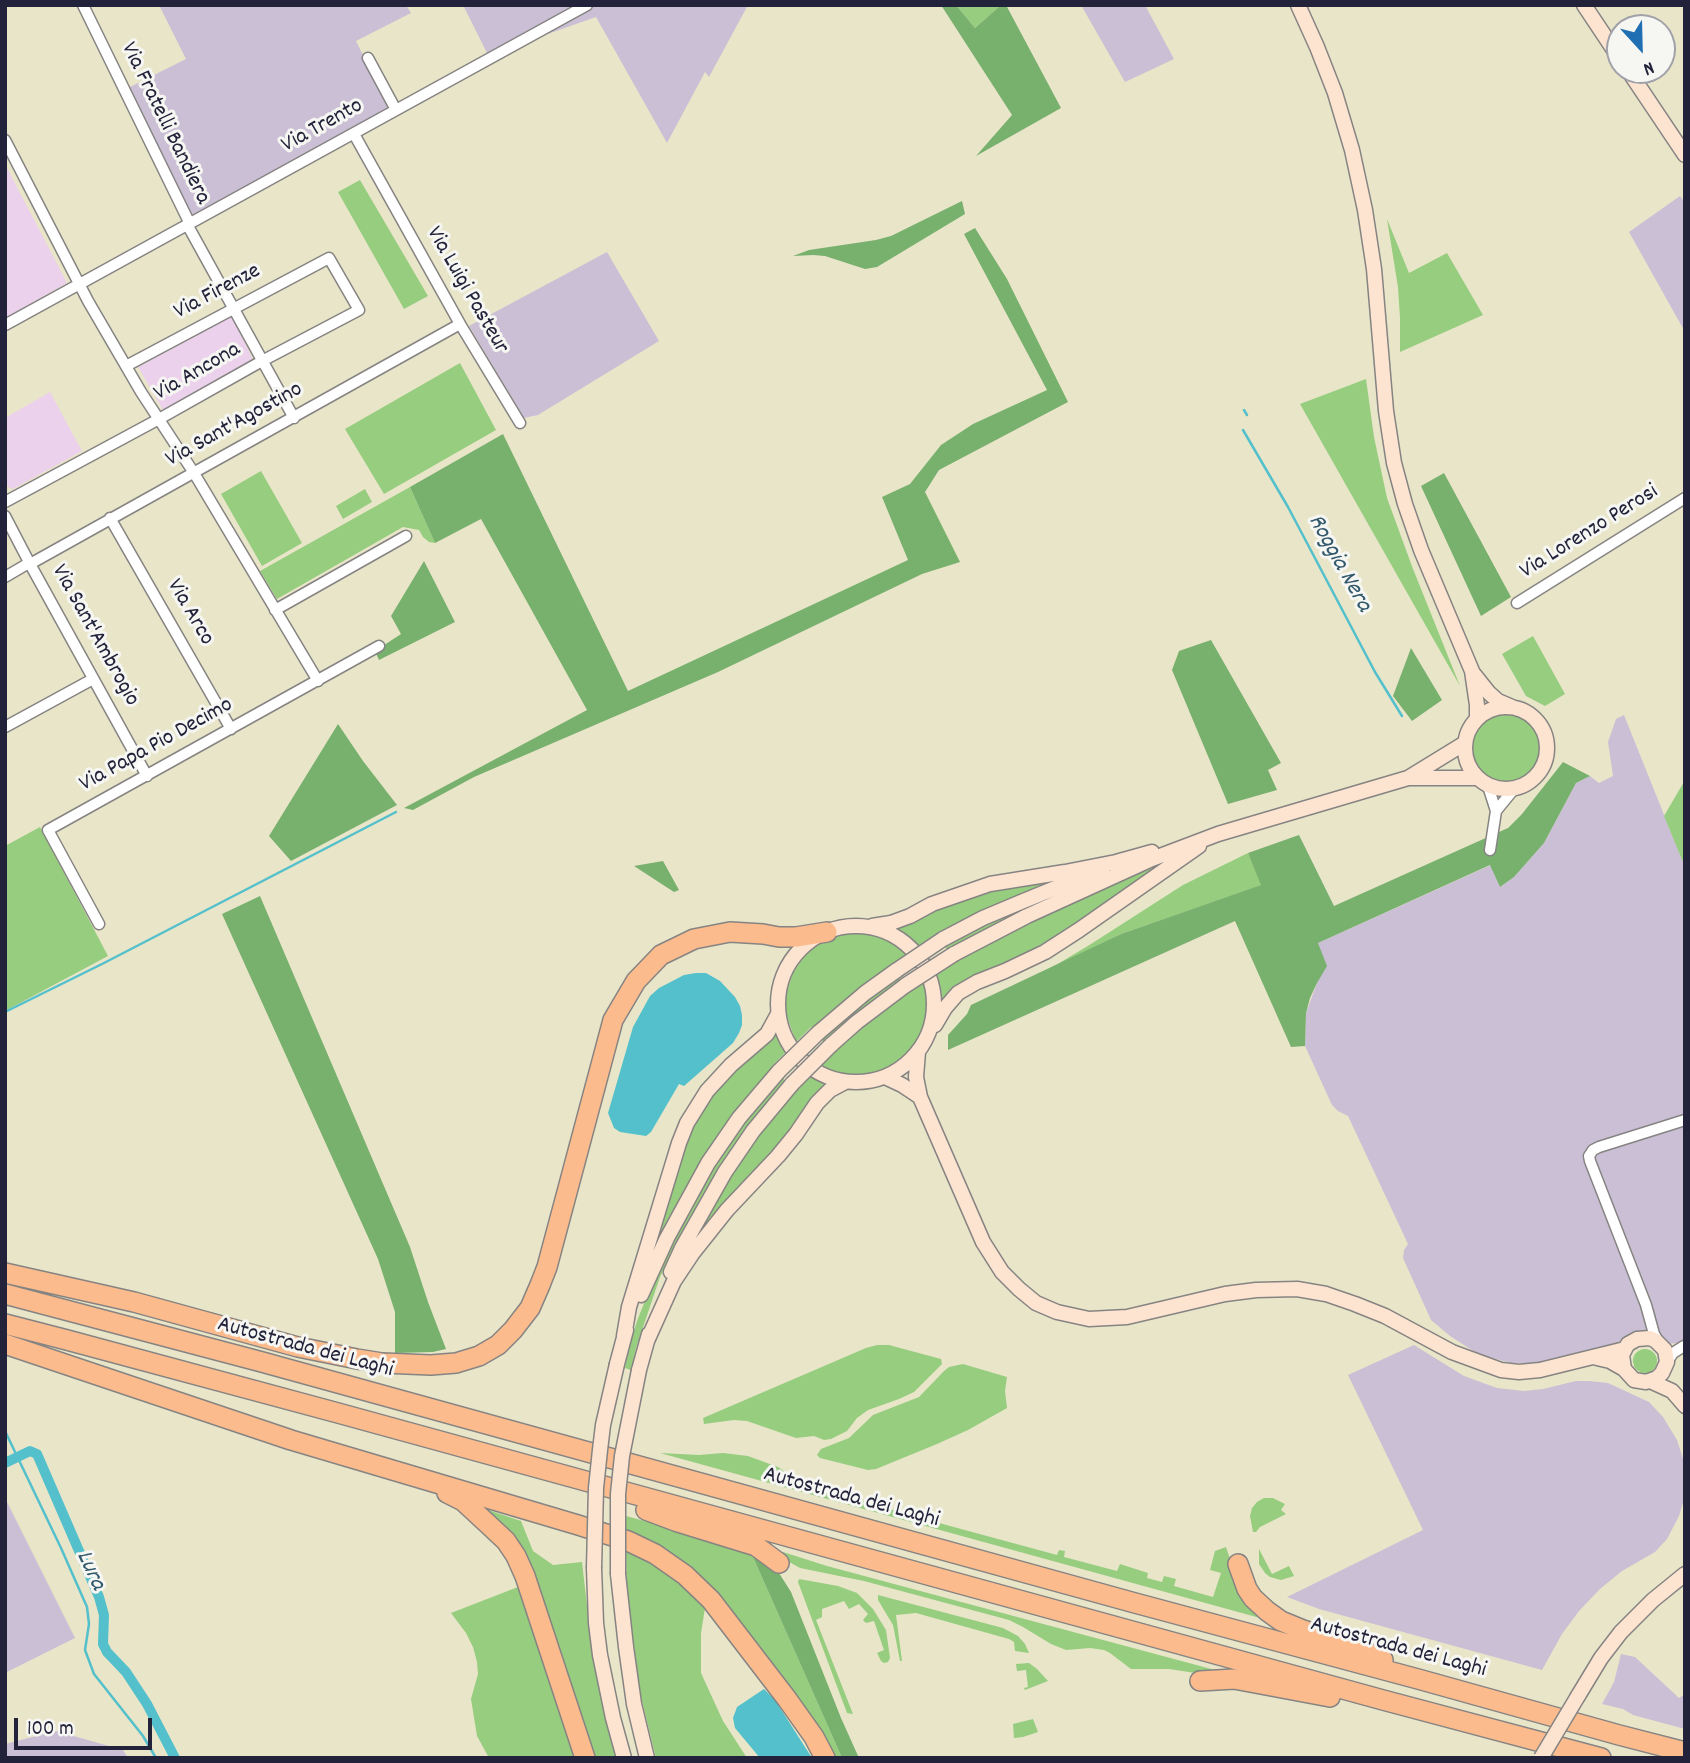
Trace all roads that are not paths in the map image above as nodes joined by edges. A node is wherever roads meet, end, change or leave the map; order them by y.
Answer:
1 (83, 5) edge
2 (587, 5) edge
3 (1298, 5) edge
4 (1584, 5) edge
5 (1606, 38) edge
6 (368, 58) dead end
7 (1637, 84) edge
8 (396, 110) junction
9 (354, 134) junction
10 (5, 139) edge
11 (1685, 155) edge
12 (189, 225) junction
13 (329, 258) joint
14 (79, 285) junction
15 (235, 308) junction
16 (460, 324) junction
17 (5, 325) edge
18 (262, 361) junction
19 (126, 366) junction
20 (294, 418) junction
21 (159, 419) junction
22 (520, 424) dead end
23 (194, 473) junction
24 (1685, 498) edge
25 (5, 502) edge
26 (5, 516) edge
27 (110, 518) junction
28 (406, 536) dead end
29 (29, 564) junction
30 (5, 577) edge
31 (1517, 603) dead end
32 (275, 610) junction
33 (379, 646) dead end
34 (1472, 671) junction
35 (93, 679) junction
36 (318, 681) junction
37 (1512, 707) junction
38 (1477, 719) junction
39 (5, 727) edge
40 (231, 729) junction
41 (1465, 743) junction
42 (148, 776) junction
43 (1408, 778) junction
44 (1483, 782) junction
45 (1514, 789) junction
46 (1496, 811) junction
47 (1217, 834) junction
48 (1490, 850) dead end
49 (1152, 859) junction
50 (99, 924) dead end
51 (867, 927) junction
52 (827, 932) junction
53 (778, 1014) junction
54 (928, 1035) junction
55 (918, 1052) junction
56 (885, 1077) junction
57 (845, 1082) junction
58 (920, 1097) junction
59 (1682, 1121) edge
60 (5, 1273) edge
61 (5, 1294) edge
62 (1650, 1316) junction
63 (5, 1325) edge
64 (624, 1336) junction
65 (1637, 1339) junction
66 (647, 1341) junction
67 (5, 1344) edge
68 (1660, 1344) junction
69 (1684, 1346) edge
70 (1625, 1349) junction
71 (1596, 1357) junction
72 (1666, 1364) junction
73 (1624, 1369) junction
74 (1650, 1381) junction
75 (1672, 1391) junction
76 (1685, 1406) edge
77 (381, 1468) junction
78 (568, 1477) junction
79 (779, 1563) dead end
80 (1238, 1564) dead end
81 (1685, 1574) edge
82 (1418, 1679) junction
83 (1200, 1681) dead end
84 (1383, 1700) junction
85 (1685, 1752) edge
86 (585, 1758) edge
87 (624, 1758) edge
88 (648, 1758) edge
89 (825, 1758) edge
90 (1541, 1758) edge
91 (1601, 1758) edge

1 - 12 street, Via Fratelli Bandiera
2 - 8 street, Via Trento
3 - 34 main road
4 - 5 main road
6 - 8 street
7 - 11 main road
8 - 9 street, Via Trento
9 - 12 street, Via Trento
9 - 16 street, Via Luigi Pasteur
10 - 14 street
12 - 14 street, Via Trento
12 - 15 street, Via Fratelli Bandiera
13 - 15 street, Via Firenze
13 - 18 street, Via Ancona
14 - 17 street, Via Trento
14 - 19 street
15 - 18 street, Via Fratelli Bandiera
15 - 19 street, Via Firenze
16 - 20 street, Via Sant'Agostino
16 - 22 street, Via Luigi Pasteur
18 - 20 street, Via Fratelli Bandiera
18 - 21 street, Via Ancona
19 - 21 street
20 - 23 street, Via Sant'Agostino
21 - 23 street
21 - 25 street, Via Ancona
23 - 27 street, Via Sant'Agostino
23 - 32 street
24 - 31 street, Via Lorenzo Perosi
26 - 29 street, Via Sant'Ambrogio
27 - 29 street, Via Sant'Agostino
27 - 40 street, Via Arco
28 - 32 street
29 - 30 street, Via Sant'Agostino
29 - 35 street, Via Sant'Ambrogio
32 - 36 street
33 - 36 street, Via Papa Pio Decimo
34 - 37 main road
34 - 38 main road
35 - 39 street
35 - 42 street, Via Sant'Ambrogio
36 - 40 street, Via Papa Pio Decimo
37 - 38 main road
37 - 45 main road
38 - 41 main road
40 - 42 street, Via Papa Pio Decimo
41 - 43 main road
41 - 44 main road
42 - 50 street, Via Papa Pio Decimo
43 - 44 main road
43 - 47 main road
44 - 45 main road
44 - 46 street
45 - 46 street
46 - 48 street
47 - 49 main road
47 - 51 main road
47 - 54 main road
49 - 64 main road, bridge
49 - 66 main road, bridge
51 - 52 main road
51 - 54 main road
52 - 53 main road
52 - 60 highway
53 - 57 main road
53 - 64 main road
54 - 55 main road
55 - 56 main road
55 - 58 main road
56 - 57 main road
56 - 58 main road
57 - 66 main road
58 - 71 main road
59 - 62 street
61 - 82 highway, Autostrada dei Laghi
62 - 65 street
62 - 68 street
63 - 78 highway
64 - 87 main road, bridge
65 - 68 main road
65 - 70 main road
66 - 88 main road, bridge
67 - 77 highway
68 - 69 street
68 - 72 main road
69 - 72 street
70 - 71 main road
70 - 73 main road
71 - 73 main road
72 - 74 main road
72 - 75 main road
73 - 74 main road
74 - 75 main road
75 - 76 main road
77 - 86 highway
77 - 89 highway
78 - 79 highway
78 - 84 highway
80 - 82 highway
81 - 90 main road, bridge
82 - 85 highway, Autostrada dei Laghi
83 - 84 highway
84 - 91 highway

